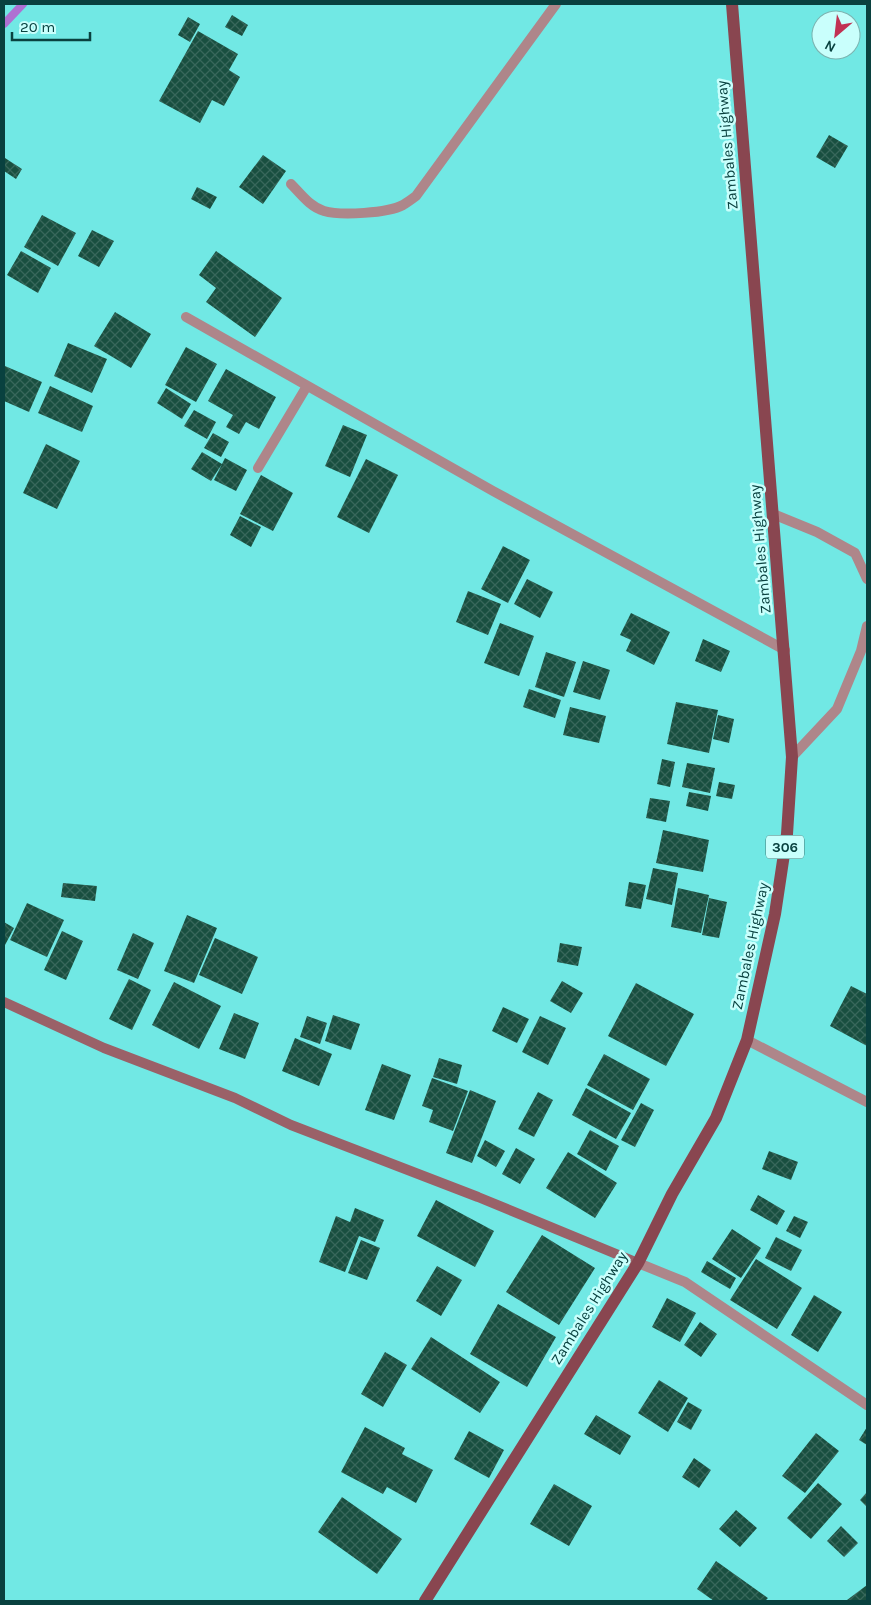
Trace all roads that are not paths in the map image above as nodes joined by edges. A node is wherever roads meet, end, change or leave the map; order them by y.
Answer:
1 (556, 4) edge
2 (732, 4) edge
3 (291, 184) dead end
4 (186, 317) dead end
5 (307, 386) junction
6 (258, 468) dead end
7 (773, 514) junction
8 (867, 579) edge
9 (867, 626) edge
10 (785, 650) junction
11 (792, 758) junction
12 (4, 1002) edge
13 (747, 1040) junction
14 (867, 1102) edge
15 (638, 1263) junction
16 (867, 1405) edge
17 (425, 1601) edge

1 - 3 street
2 - 7 main road, Zambales Highway / 306
4 - 5 street
5 - 6 street
5 - 10 street
7 - 8 street
7 - 10 main road, Zambales Highway / 306
9 - 11 street
10 - 11 main road, Zambales Highway / 306
11 - 13 main road, Zambales Highway / 306
12 - 15 street
13 - 14 street
13 - 15 main road, Zambales Highway / 306
15 - 16 street
15 - 17 main road, Zambales Highway / 306

